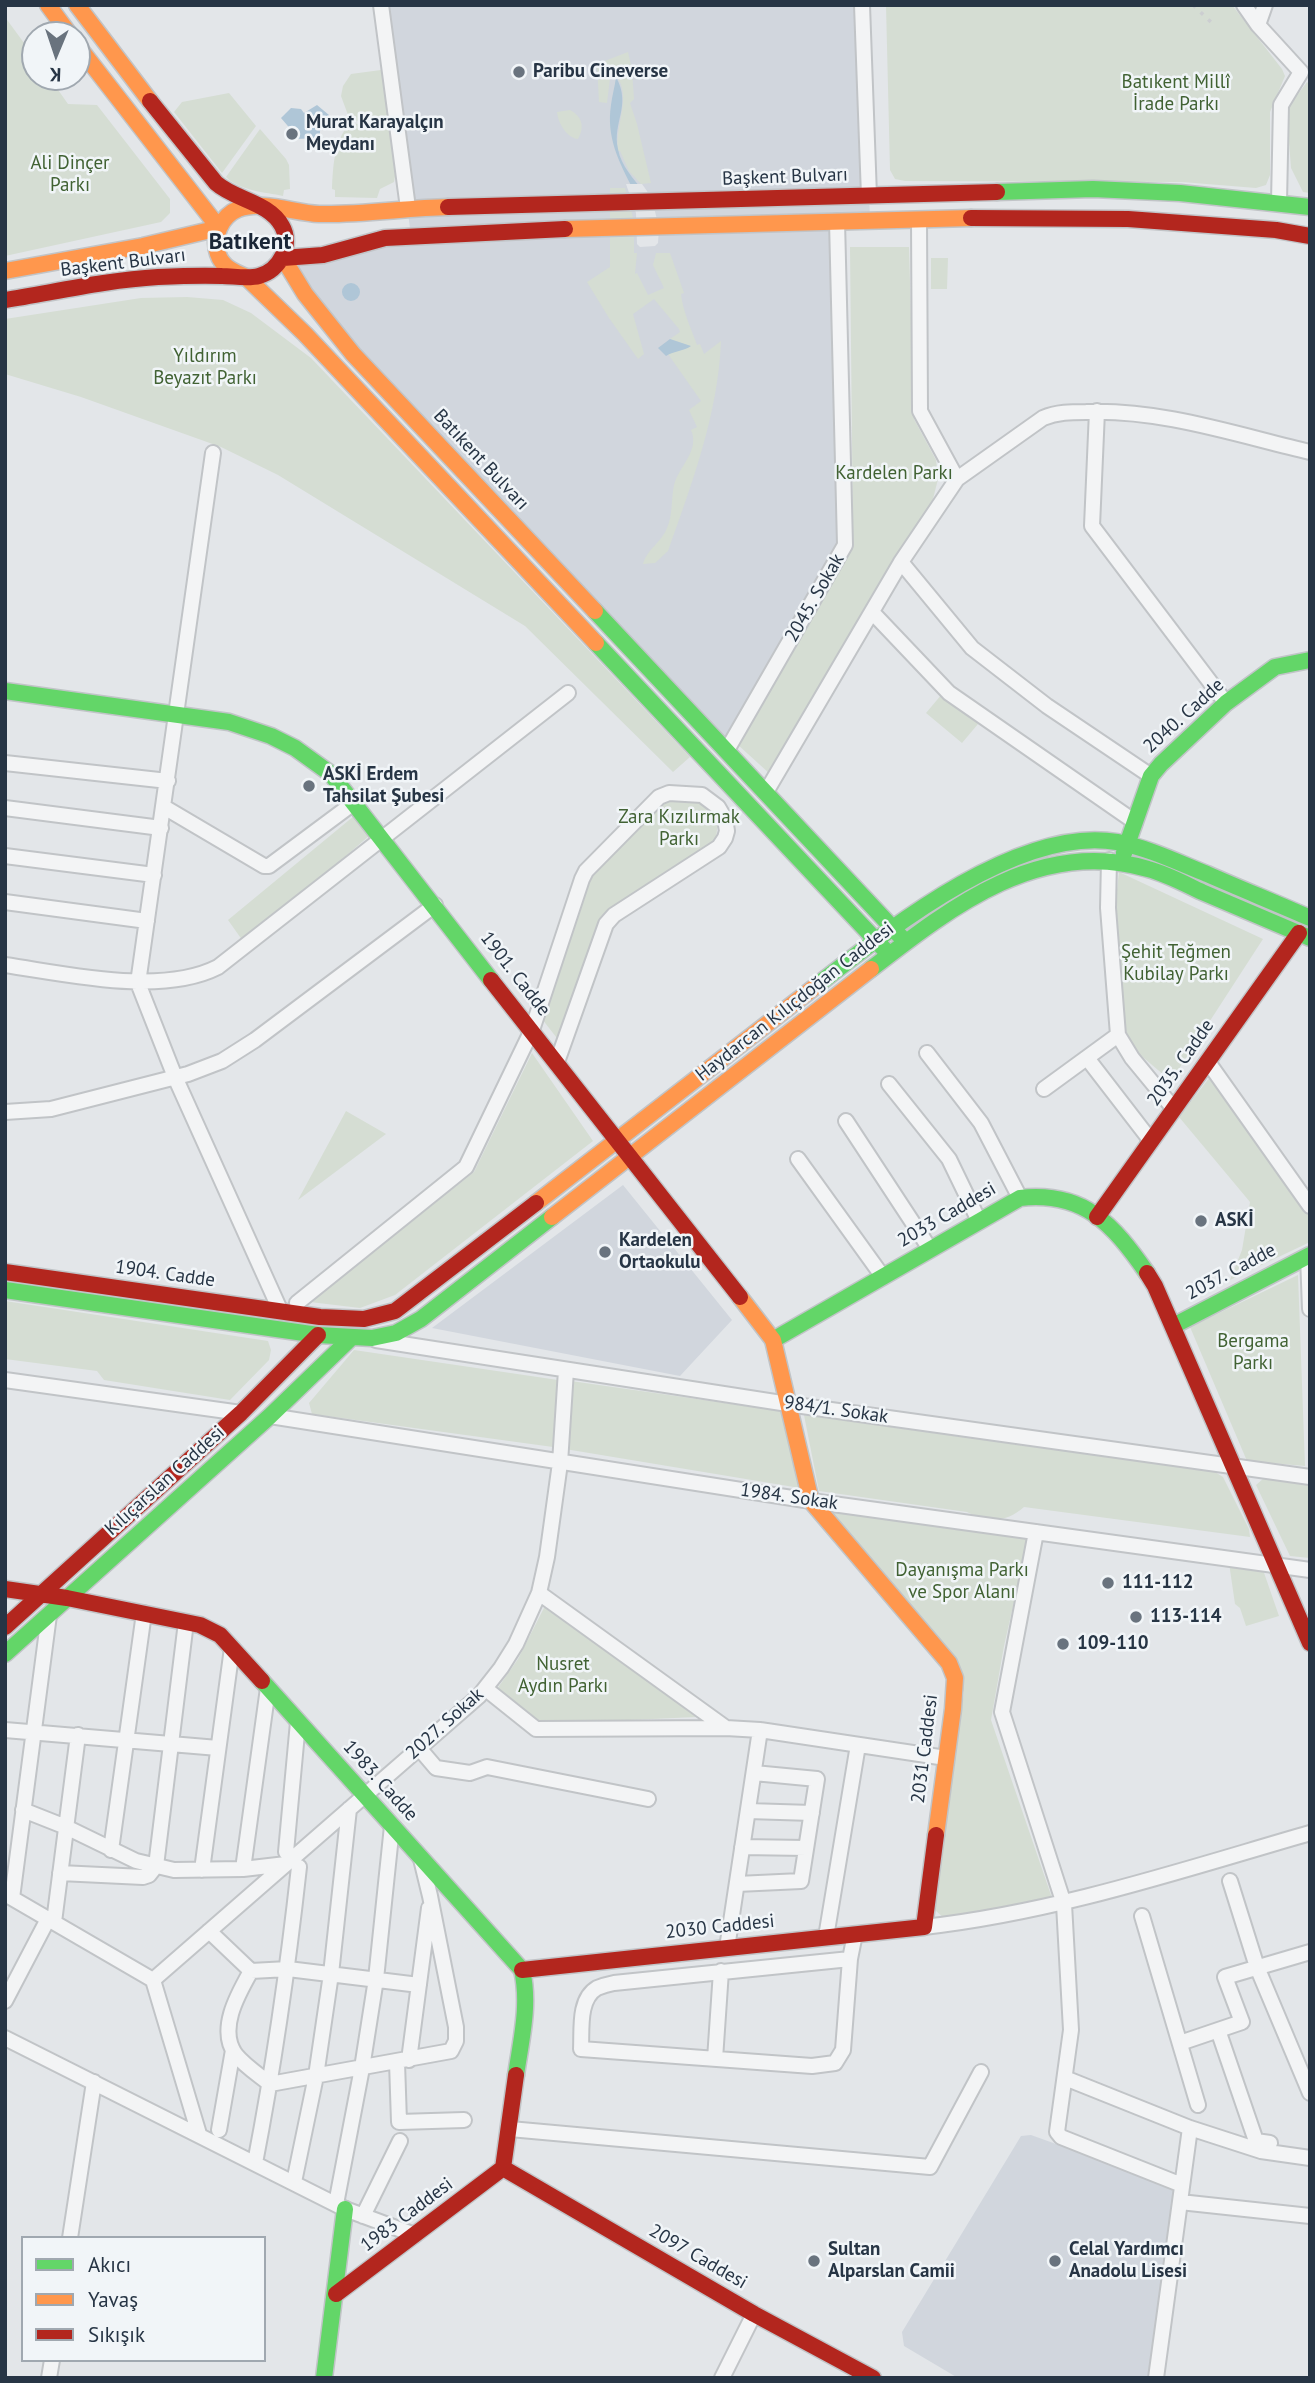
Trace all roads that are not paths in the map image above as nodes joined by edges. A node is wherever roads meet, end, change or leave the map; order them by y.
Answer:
1 (48, 5) edge
2 (77, 5) edge
3 (381, 5) edge
4 (862, 5) edge
5 (1244, 5) edge
6 (1265, 5) edge
7 (60, 21) edge
8 (1258, 25) junction
9 (91, 63) edge
10 (1305, 76) edge
11 (869, 196) junction
12 (1279, 202) junction
13 (1310, 207) edge
14 (261, 208) junction
15 (408, 208) junction
16 (919, 220) junction
17 (837, 221) junction
18 (219, 228) junction
19 (1310, 236) edge
20 (283, 258) junction
21 (5, 271) edge
22 (246, 277) junction
23 (5, 300) edge
24 (1097, 411) junction
25 (1310, 452) edge
26 (214, 453) dead end
27 (957, 479) junction
28 (901, 562) junction
29 (872, 612) junction
30 (1310, 660) edge
31 (5, 691) edge
32 (568, 693) dead end
33 (1226, 703) junction
34 (177, 715) junction
35 (727, 750) junction
36 (5, 763) edge
37 (1151, 776) junction
38 (168, 781) junction
39 (766, 792) junction
40 (355, 802) junction
41 (751, 806) junction
42 (164, 807) junction
43 (5, 808) edge
44 (1135, 822) junction
45 (161, 828) junction
46 (384, 839) junction
47 (1127, 843) junction
48 (5, 856) edge
49 (1116, 860) junction
50 (154, 875) junction
51 (5, 902) edge
52 (435, 905) junction
53 (1310, 918) edge
54 (147, 921) junction
55 (893, 927) junction
56 (1304, 936) edge
57 (875, 940) junction
58 (906, 942) junction
59 (889, 955) junction
60 (5, 965) edge
61 (138, 983) junction
62 (532, 1030) junction
63 (1118, 1035) junction
64 (927, 1053) dead end
65 (1087, 1058) junction
66 (557, 1062) junction
67 (1208, 1062) junction
68 (175, 1077) junction
69 (889, 1084) dead end
70 (1044, 1089) dead end
71 (1174, 1109) junction
72 (5, 1112) edge
73 (846, 1121) dead end
74 (618, 1141) junction
75 (1151, 1141) junction
76 (631, 1157) junction
77 (798, 1159) dead end
78 (1020, 1198) junction
79 (1310, 1206) edge
80 (1097, 1217) junction
81 (979, 1221) junction
82 (930, 1250) junction
83 (1309, 1255) edge
84 (5, 1272) edge
85 (883, 1277) junction
86 (5, 1290) edge
87 (297, 1303) dead end
88 (1310, 1309) edge
89 (281, 1312) junction
90 (320, 1317) junction
91 (353, 1320) junction
92 (1173, 1326) junction
93 (318, 1335) junction
94 (357, 1338) junction
95 (773, 1340) junction
96 (566, 1370) junction
97 (5, 1380) edge
98 (788, 1404) junction
99 (241, 1413) junction
100 (270, 1416) junction
101 (560, 1463) junction
102 (1234, 1466) junction
103 (1310, 1477) edge
104 (811, 1501) junction
105 (1036, 1532) junction
106 (1276, 1565) junction
107 (1310, 1570) edge
108 (5, 1589) edge
109 (539, 1593) junction
110 (43, 1595) junction
111 (67, 1598) junction
112 (144, 1614) junction
113 (48, 1615) junction
114 (186, 1622) junction
115 (5, 1627) edge
116 (1310, 1643) edge
117 (232, 1648) junction
118 (5, 1654) edge
119 (268, 1688) junction
120 (486, 1689) junction
121 (298, 1721) junction
122 (726, 1728) junction
123 (5, 1730) edge
124 (760, 1730) junction
125 (33, 1731) junction
126 (78, 1735) junction
127 (127, 1740) junction
128 (171, 1744) junction
129 (858, 1745) junction
130 (218, 1748) junction
131 (419, 1748) junction
132 (946, 1758) junction
133 (754, 1773) junction
134 (365, 1796) junction
135 (648, 1799) dead end
136 (349, 1809) junction
137 (23, 1810) junction
138 (748, 1811) junction
139 (812, 1813) junction
140 (393, 1826) junction
141 (66, 1827) junction
142 (1310, 1833) edge
143 (742, 1847) junction
144 (806, 1849) junction
145 (111, 1850) junction
146 (420, 1857) junction
147 (290, 1861) junction
148 (156, 1866) junction
149 (243, 1869) junction
150 (202, 1870) junction
151 (60, 1873) junction
152 (1230, 1881) dead end
153 (737, 1884) junction
154 (9, 1896) edge
155 (430, 1896) junction
156 (1065, 1904) junction
157 (1142, 1916) dead end
158 (51, 1920) junction
159 (924, 1927) junction
160 (209, 1931) junction
161 (855, 1934) junction
162 (826, 1937) junction
163 (727, 1948) junction
164 (1310, 1952) edge
165 (850, 1959) junction
166 (1257, 1968) junction
167 (288, 1969) junction
168 (251, 1970) junction
169 (522, 1970) junction
170 (721, 1971) junction
171 (331, 1974) junction
172 (376, 1979) junction
173 (153, 1980) junction
174 (419, 1985) junction
175 (5, 2001) edge
176 (1218, 2030) junction
177 (5, 2038) edge
178 (1180, 2043) junction
179 (233, 2050) junction
180 (715, 2059) junction
181 (403, 2061) junction
182 (362, 2068) junction
183 (981, 2072) dead end
184 (316, 2076) junction
185 (1065, 2078) junction
186 (94, 2082) junction
187 (271, 2084) junction
188 (1310, 2093) edge
189 (1199, 2105) dead end
190 (464, 2120) dead end
191 (1190, 2128) junction
192 (510, 2129) junction
193 (219, 2130) dead end
194 (198, 2134) junction
195 (400, 2141) dead end
196 (1310, 2149) edge
197 (1310, 2158) edge
198 (255, 2163) junction
199 (503, 2168) junction
200 (293, 2182) junction
201 (1182, 2185) junction
202 (1180, 2202) junction
203 (340, 2206) junction
204 (363, 2216) junction
205 (1310, 2216) edge
206 (415, 2235) junction
207 (70, 2236) edge
208 (336, 2294) junction
209 (754, 2314) junction
210 (324, 2378) edge
211 (722, 2378) edge
212 (873, 2378) edge
213 (1156, 2378) edge

1 - 7 main road
2 - 14 main road, Batıkent Bulvarı
3 - 15 street
4 - 11 street
5 - 8 street
6 - 8 street
8 - 10 street
9 - 18 main road
10 - 12 street
11 - 12 main road, Başkent Bulvarı
11 - 15 main road, Başkent Bulvarı
12 - 13 main road, Başkent Bulvarı
14 - 15 main road, Başkent Bulvarı
14 - 18 main road
14 - 20 main road, Batıkent Bulvarı
16 - 17 main road
16 - 19 main road
16 - 27 street
17 - 20 main road
17 - 35 street, 2045. Sokak
18 - 21 main road, Başkent Bulvarı
18 - 22 main road
20 - 22 main road
20 - 35 main road, Batıkent Bulvarı
22 - 23 main road, Başkent Bulvarı
22 - 41 main road
24 - 25 street
24 - 27 street
24 - 33 street
26 - 34 street
27 - 28 street
28 - 29 street
28 - 37 street
29 - 39 street
29 - 44 street
30 - 33 main road, 2040. Cadde
31 - 34 main road, 1901. Cadde
32 - 46 street
33 - 37 main road, 2040. Cadde
34 - 38 street
34 - 40 main road, 1901. Cadde
35 - 39 main road, Batıkent Bulvarı
36 - 38 street
37 - 44 main road, 2040. Cadde
38 - 42 street
39 - 41 main road
39 - 55 main road, Batıkent Bulvarı
40 - 42 street
40 - 46 main road, 1901. Cadde
41 - 57 main road
42 - 45 street
43 - 45 street
44 - 47 main road, 2040. Cadde
45 - 50 street
46 - 52 main road, 1901. Cadde
46 - 61 street
47 - 49 main road, 2040. Cadde
47 - 53 main road, Haydarcan Kılıçdoğan Caddesi
47 - 55 main road, Haydarcan Kılıçdoğan Caddesi
48 - 50 street
49 - 56 main road, Haydarcan Kılıçdoğan Caddesi
49 - 58 main road, Haydarcan Kılıçdoğan Caddesi
49 - 63 street
50 - 54 street
51 - 54 street
52 - 62 main road, 1901. Cadde
52 - 68 street
54 - 61 street
55 - 57 main road, Haydarcan Kılıçdoğan Caddesi
55 - 58 main road, Batıkent Bulvarı
56 - 67 main road, 2035. Cadde
57 - 59 main road
57 - 74 main road, Haydarcan Kılıçdoğan Caddesi
58 - 59 main road, Haydarcan Kılıçdoğan Caddesi
59 - 76 main road, Haydarcan Kılıçdoğan Caddesi
60 - 61 street
61 - 68 street
62 - 66 main road, 1901. Cadde
62 - 66 street
62 - 87 street
63 - 65 street
63 - 71 street
64 - 78 street
65 - 70 street
65 - 75 street
66 - 74 main road, 1901. Cadde
67 - 71 main road, 2035. Cadde
67 - 79 street
68 - 72 street
68 - 89 street
69 - 81 street
71 - 75 main road, 2035. Cadde
73 - 82 street
74 - 76 main road, 1901. Cadde
74 - 91 main road, Haydarcan Kılıçdoğan Caddesi
75 - 80 main road, 2035. Cadde
76 - 94 main road, Haydarcan Kılıçdoğan Caddesi
76 - 95 main road, 1901. Cadde
77 - 85 street
78 - 80 main road, 2033 Caddesi
78 - 81 main road, 2033 Caddesi
80 - 92 main road, 2033 Caddesi
81 - 82 main road, 2033 Caddesi
82 - 85 main road, 2033 Caddesi
83 - 88 street
83 - 92 main road, 2037. Cadde
84 - 89 main road, 1904. Cadde
85 - 95 main road, 2033 Caddesi
86 - 93 main road, 1904. Cadde
89 - 90 main road, 1904. Cadde
90 - 91 main road, Haydarcan Kılıçdoğan Caddesi
90 - 93 main road
91 - 94 main road
92 - 102 main road, 2033 Caddesi
93 - 94 main road, 1904. Cadde
93 - 99 main road, Kılıçarslan Caddesi
94 - 96 street, 984/1. Sokak
94 - 100 main road, Kılıçarslan Caddesi
95 - 98 main road, 1901. Cadde
96 - 98 street, 984/1. Sokak
96 - 101 street, 2027. Sokak
97 - 99 street
98 - 102 street, 984/1. Sokak
98 - 104 main road, 1901. Cadde
99 - 110 main road, Kılıçarslan Caddesi
100 - 101 street, 1984. Sokak
100 - 111 main road, Kılıçarslan Caddesi
101 - 104 street, 1984. Sokak
101 - 109 street, 2027. Sokak
102 - 103 street, 984/1. Sokak
102 - 106 main road, 2033 Caddesi
104 - 105 street, 1984. Sokak
104 - 132 main road, 2031 Caddesi
105 - 106 street, 1984. Sokak
105 - 156 street
106 - 107 street, 1984. Sokak
106 - 116 main road, 2033 Caddesi
108 - 110 main road, 1983. Cadde
109 - 120 street, 2027. Sokak
109 - 122 street
110 - 111 main road, 1983. Cadde
110 - 115 main road, Kılıçarslan Caddesi
111 - 112 main road, 1983. Cadde
111 - 113 main road, Kılıçarslan Caddesi
112 - 114 main road, 1983. Cadde
112 - 127 street
113 - 118 main road, Kılıçarslan Caddesi
113 - 125 street
114 - 117 main road, 1983. Cadde
114 - 128 street
117 - 119 main road, 1983. Cadde
117 - 130 street
119 - 121 main road, 1983. Cadde
119 - 149 street
120 - 122 street
120 - 131 street, 2027. Sokak
121 - 134 main road, 1983. Cadde
121 - 147 street
122 - 124 street
123 - 125 street
124 - 129 street
124 - 133 street
125 - 126 street
125 - 137 street
126 - 127 street
126 - 141 street
127 - 128 street
127 - 145 street
128 - 130 street
128 - 148 street
129 - 132 street
129 - 162 street
130 - 150 street
131 - 134 street, 2027. Sokak
131 - 135 street
132 - 159 main road, 2031 Caddesi
133 - 138 street
133 - 139 street
134 - 136 street, 2027. Sokak
134 - 140 main road, 1983. Cadde
136 - 147 street, 2027. Sokak
136 - 171 street
137 - 141 street
137 - 154 street
138 - 139 street
138 - 143 street
139 - 144 street
140 - 146 main road, 1983. Cadde
140 - 172 street
141 - 145 street
141 - 151 street
142 - 156 street
143 - 144 street
143 - 153 street
144 - 153 street
145 - 148 street
146 - 155 street
146 - 169 main road, 1983. Cadde
147 - 149 street
147 - 160 street, 2027. Sokak
147 - 167 street
148 - 150 street
148 - 151 street
149 - 150 street
151 - 158 street
152 - 166 street
153 - 163 street
154 - 158 street
155 - 174 street
155 - 181 street
156 - 159 street
156 - 185 street
157 - 178 street
158 - 173 street
158 - 175 street
159 - 161 main road, 2030 Caddesi
160 - 168 street
160 - 173 street, 2027. Sokak
161 - 162 main road, 2030 Caddesi
161 - 165 street
162 - 163 main road, 2030 Caddesi
163 - 169 main road, 2030 Caddesi
164 - 166 street
165 - 170 street
165 - 180 street
166 - 176 street
166 - 188 street
167 - 168 street
167 - 171 street
167 - 187 street
168 - 179 street
169 - 192 main road
170 - 180 street
170 - 180 street
171 - 172 street
171 - 184 street
172 - 174 street
172 - 182 street
173 - 194 street
174 - 181 street
176 - 178 street
176 - 196 street
177 - 186 street
178 - 189 street
179 - 187 street
179 - 193 street
181 - 182 street
181 - 190 street
182 - 184 street
182 - 203 street
183 - 192 street
184 - 187 street
184 - 200 street
185 - 191 street
185 - 201 street
186 - 194 street
186 - 207 street
187 - 198 street
191 - 197 street
191 - 201 street
192 - 199 main road
194 - 198 street
195 - 204 street
198 - 200 street
199 - 206 main road, 1983 Caddesi
199 - 209 main road, 2097 Caddesi
200 - 203 street
201 - 202 street
202 - 205 street
202 - 213 street
203 - 204 street
203 - 208 main road
204 - 206 street
206 - 208 main road, 1983 Caddesi
208 - 210 main road
209 - 211 street
209 - 212 main road, 2097 Caddesi

